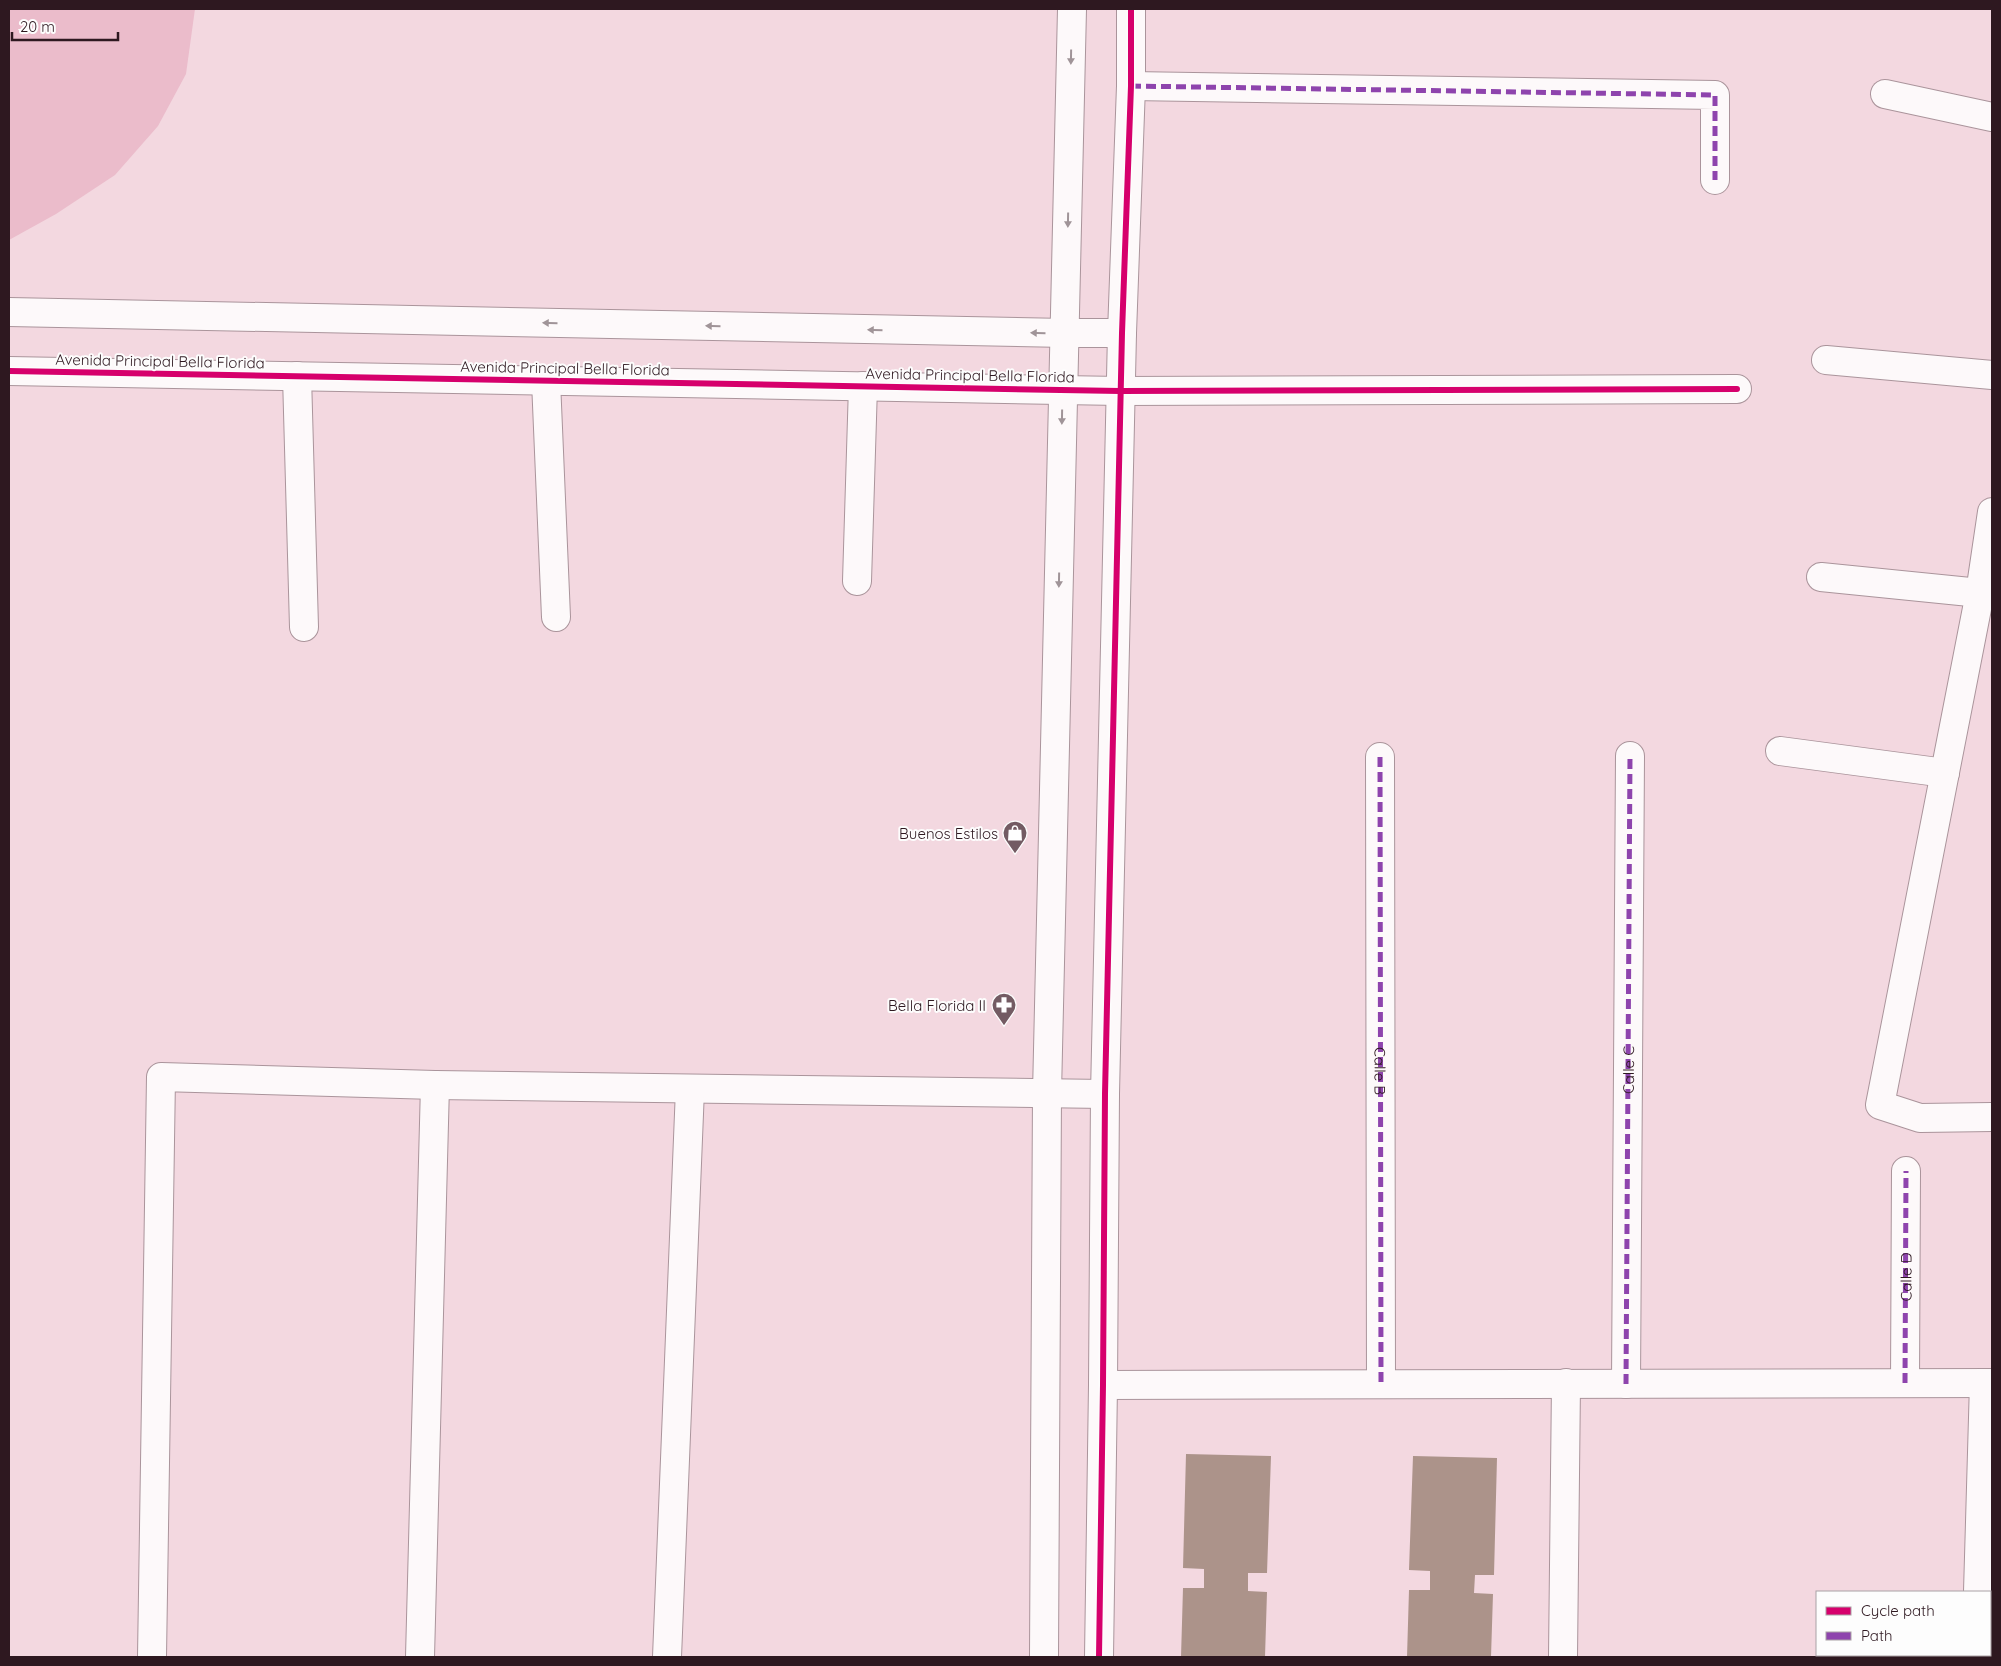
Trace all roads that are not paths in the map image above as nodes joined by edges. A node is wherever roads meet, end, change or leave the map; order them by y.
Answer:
1 (1072, 9) edge
2 (1131, 9) edge
3 (1131, 86) junction
4 (1885, 94) dead end
5 (1992, 117) edge
6 (1714, 180) dead end
7 (9, 312) edge
8 (1122, 333) junction
9 (1066, 334) junction
10 (1826, 360) dead end
11 (9, 371) edge
12 (1992, 374) edge
13 (296, 376) junction
14 (546, 381) junction
15 (863, 386) junction
16 (1737, 389) dead end
17 (1063, 390) junction
18 (1120, 391) junction
19 (1992, 512) edge
20 (1821, 577) dead end
21 (857, 581) dead end
22 (1980, 594) junction
23 (556, 617) dead end
24 (304, 627) dead end
25 (1780, 751) dead end
26 (1630, 756) dead end
27 (1380, 757) dead end
28 (1945, 773) junction
29 (435, 1085) junction
30 (690, 1089) junction
31 (1047, 1093) junction
32 (1105, 1094) junction
33 (1992, 1118) edge
34 (1906, 1171) dead end
35 (1566, 1383) junction
36 (1905, 1383) junction
37 (1988, 1383) edge
38 (1381, 1384) junction
39 (1626, 1384) junction
40 (1103, 1385) junction
41 (1978, 1591) edge
42 (152, 1657) edge
43 (420, 1657) edge
44 (667, 1657) edge
45 (1044, 1657) edge
46 (1099, 1657) edge
47 (1563, 1657) edge

1 -> 9 street
2 - 3 street
3 - 6 street
3 - 8 street
4 - 5 street
9 -> 7 street
8 - 9 street
8 - 18 street
9 - 17 street
10 - 12 street
11 - 13 street, Avenida Principal Bella Florida
13 - 14 street, Avenida Principal Bella Florida
13 - 24 street
14 - 15 street, Avenida Principal Bella Florida
14 - 23 street
15 - 17 street, Avenida Principal Bella Florida
15 - 21 street
16 - 18 street, Avenida Principal Bella Florida
17 - 18 street, Avenida Principal Bella Florida
17 -> 31 street
18 - 32 street
19 - 22 street
20 - 22 street
22 - 28 street
25 - 28 street
26 - 39 street, Calle C
27 - 38 street, Calle B
28 - 33 street
29 - 30 street
29 - 42 street
29 - 43 street
30 - 31 street
30 - 44 street
31 - 32 street
31 - 45 street
32 - 40 street
34 - 36 street, Calle D
35 - 38 street
35 - 39 street
35 - 47 street
36 - 37 street
36 - 39 street
37 - 41 street
38 - 40 street
40 - 46 street

